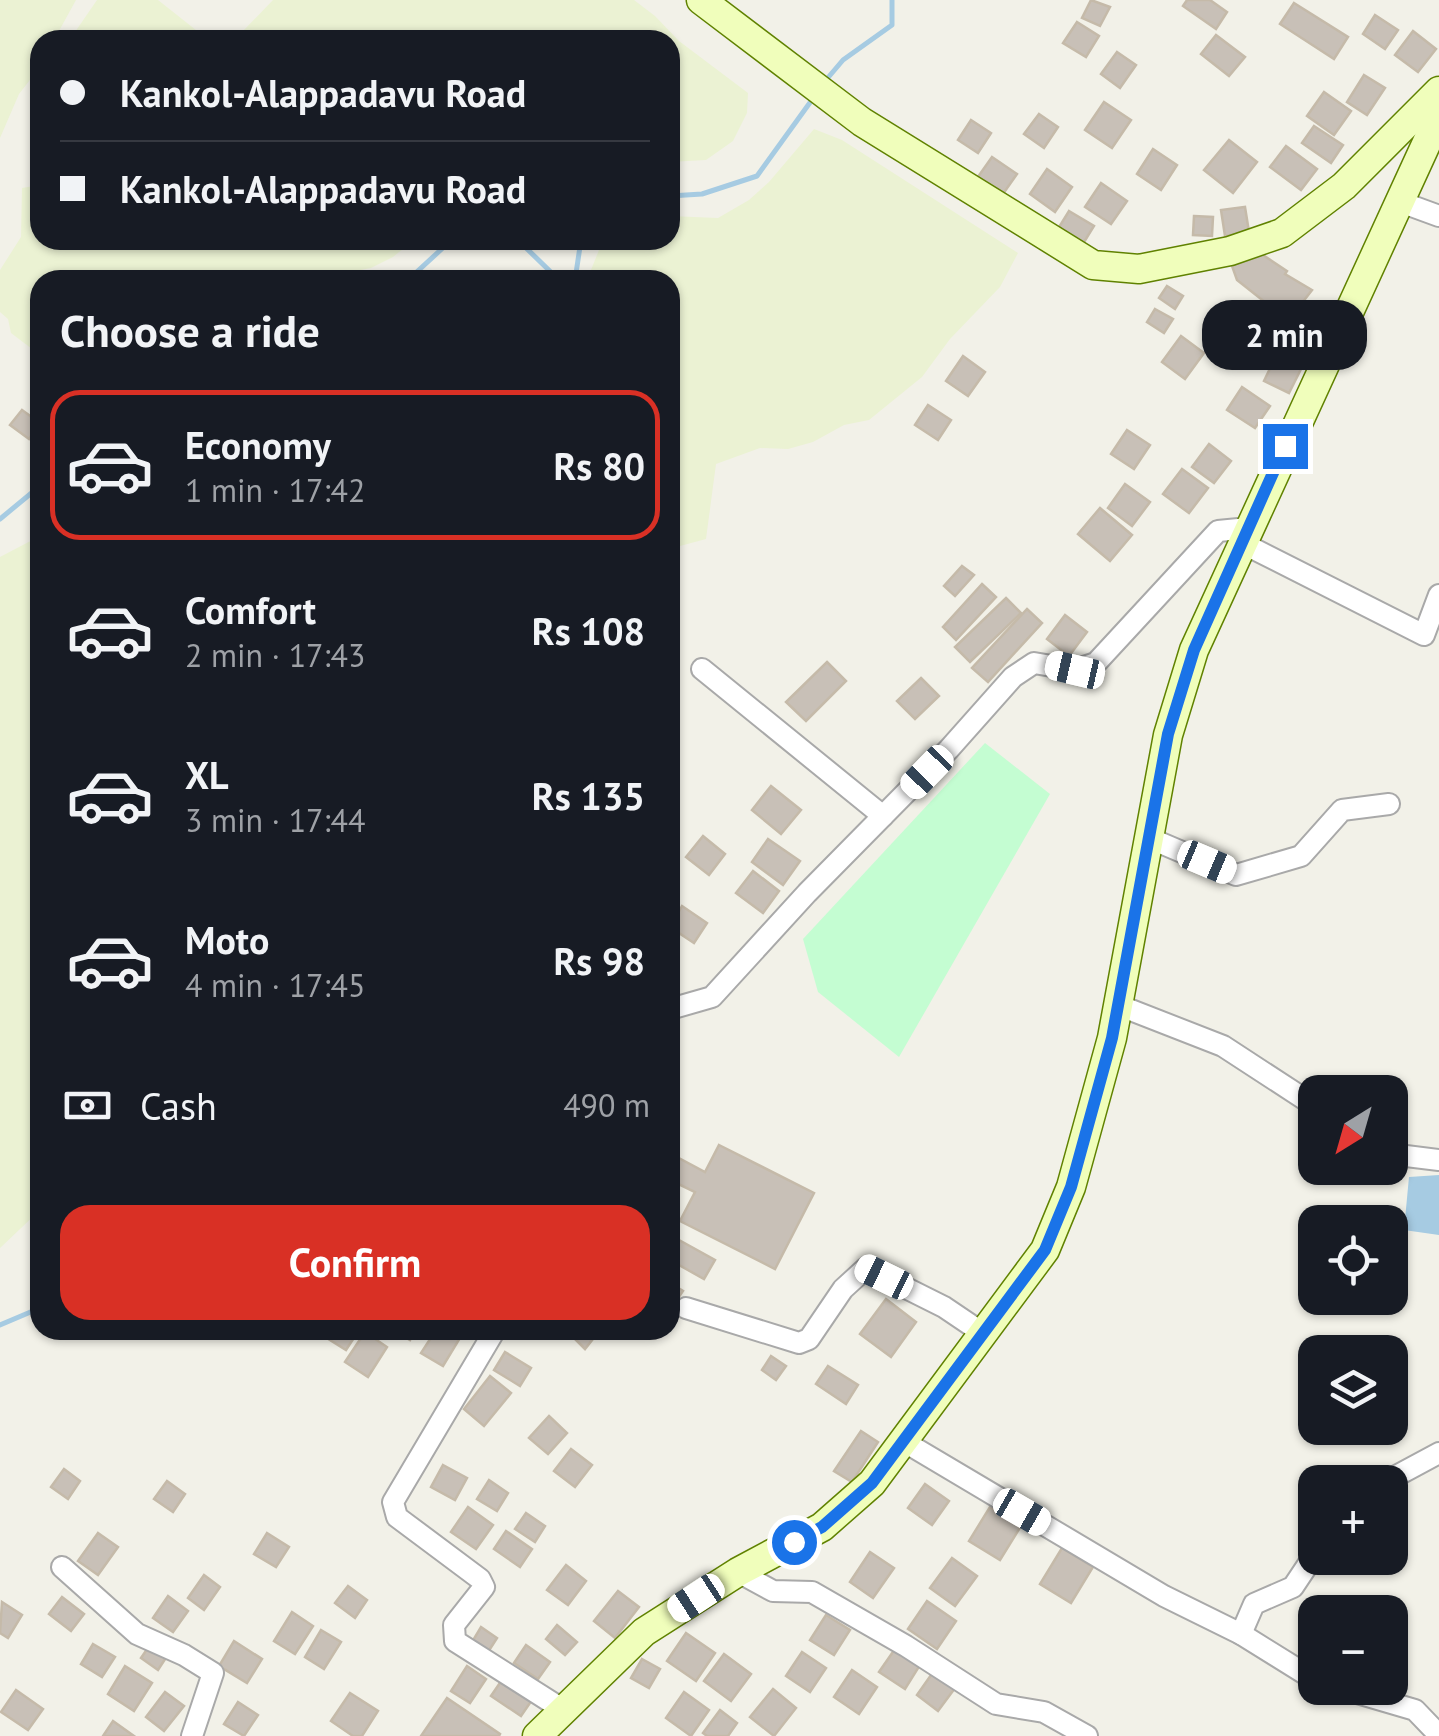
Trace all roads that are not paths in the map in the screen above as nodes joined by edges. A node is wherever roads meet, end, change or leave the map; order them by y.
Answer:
1 (700, 0) edge
2 (1439, 91) edge
3 (1439, 116) edge
4 (1398, 202) junction
5 (1439, 216) edge
6 (1245, 535) junction
7 (1439, 595) edge
8 (1431, 640) edge
9 (702, 669) dead end
10 (1389, 804) dead end
11 (884, 816) junction
12 (1148, 838) junction
13 (680, 1005) edge
14 (1118, 1005) junction
15 (1298, 1095) edge
16 (1408, 1156) edge
17 (1439, 1160) edge
18 (686, 1308) dead end
19 (984, 1334) junction
20 (490, 1340) edge
21 (903, 1441) junction
22 (1439, 1453) edge
23 (1408, 1470) edge
24 (62, 1568) dead end
25 (738, 1572) junction
26 (1302, 1575) edge
27 (1242, 1634) junction
28 (1298, 1669) edge
29 (1398, 1705) edge
30 (562, 1709) junction
31 (1415, 1710) junction
32 (1439, 1715) edge
33 (1439, 1735) edge
34 (192, 1736) edge
35 (538, 1736) edge
36 (1086, 1736) edge

1 - 2 main road
3 - 4 main road
4 - 5 street
4 - 6 main road
6 - 8 street
6 - 11 street
6 - 12 main road
7 - 8 street
9 - 11 street
10 - 12 street
11 - 13 street
12 - 14 main road
14 - 15 street
14 - 19 main road
16 - 17 street
18 - 19 street
19 - 21 main road
20 - 30 street
21 - 25 main road
21 - 27 street
22 - 23 street
24 - 34 street
25 - 30 main road
25 - 36 street
26 - 27 street
27 - 28 street
29 - 31 street
30 - 35 main road
31 - 32 street
31 - 33 street

